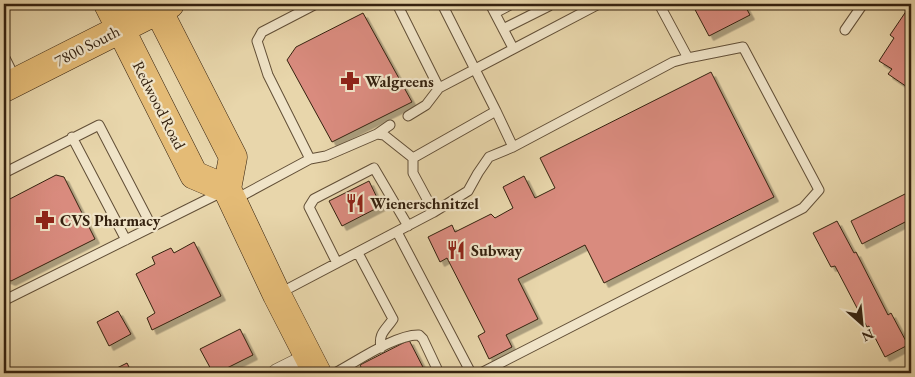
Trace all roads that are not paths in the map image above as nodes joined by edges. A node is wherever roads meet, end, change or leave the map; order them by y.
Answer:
1 (108, 4) edge
2 (316, 4) edge
3 (398, 4) edge
4 (442, 4) edge
5 (490, 4) edge
6 (512, 4) edge
7 (549, 4) edge
8 (599, 4) edge
9 (659, 4) edge
10 (863, 4) edge
11 (161, 6) edge
12 (582, 8) edge
13 (495, 13) junction
14 (121, 29) junction
15 (504, 29) junction
16 (845, 30) dead end
17 (513, 48) junction
18 (4, 56) edge
19 (688, 58) junction
20 (474, 68) junction
21 (10, 85) edge
22 (439, 88) junction
23 (496, 111) junction
24 (408, 116) dead end
25 (390, 125) dead end
26 (377, 134) junction
27 (72, 137) junction
28 (513, 147) junction
29 (412, 158) junction
30 (310, 159) junction
31 (4, 173) edge
32 (229, 195) junction
33 (434, 212) junction
34 (408, 226) junction
35 (152, 227) junction
36 (397, 232) junction
37 (126, 240) junction
38 (358, 252) junction
39 (337, 263) junction
40 (277, 295) junction
41 (6, 299) edge
42 (381, 348) junction
43 (313, 365) edge
44 (277, 373) edge
45 (335, 373) edge
46 (439, 373) edge
47 (471, 373) edge
48 (481, 373) edge

1 - 14 main road, Redwood Road
2 - 30 lane
3 - 22 lane
4 - 20 lane
5 - 13 lane
6 - 13 lane
7 - 15 lane
8 - 12 lane
9 - 19 lane
10 - 16 lane
11 - 14 main road, 7800 South
11 - 32 main road
12 - 17 lane
13 - 15 lane
14 - 21 main road, 7800 South
14 - 32 main road, Redwood Road
15 - 17 lane
17 - 20 lane
18 - 21 lane
19 - 28 lane
19 - 48 lane
20 - 22 lane
20 - 23 lane
22 - 24 lane
23 - 28 lane
23 - 29 lane
25 - 26 lane
26 - 29 lane
26 - 30 lane
27 - 31 lane
27 - 35 lane
27 - 37 lane
28 - 33 lane
29 - 33 lane
30 - 32 lane
32 - 35 lane
32 - 40 main road
33 - 34 lane
34 - 36 lane
34 - 39 lane
35 - 37 lane
36 - 38 lane
36 - 47 lane
37 - 41 lane
38 - 39 lane
38 - 42 lane
39 - 40 lane
40 - 43 main road
42 - 45 lane
42 - 46 lane
43 - 44 street

